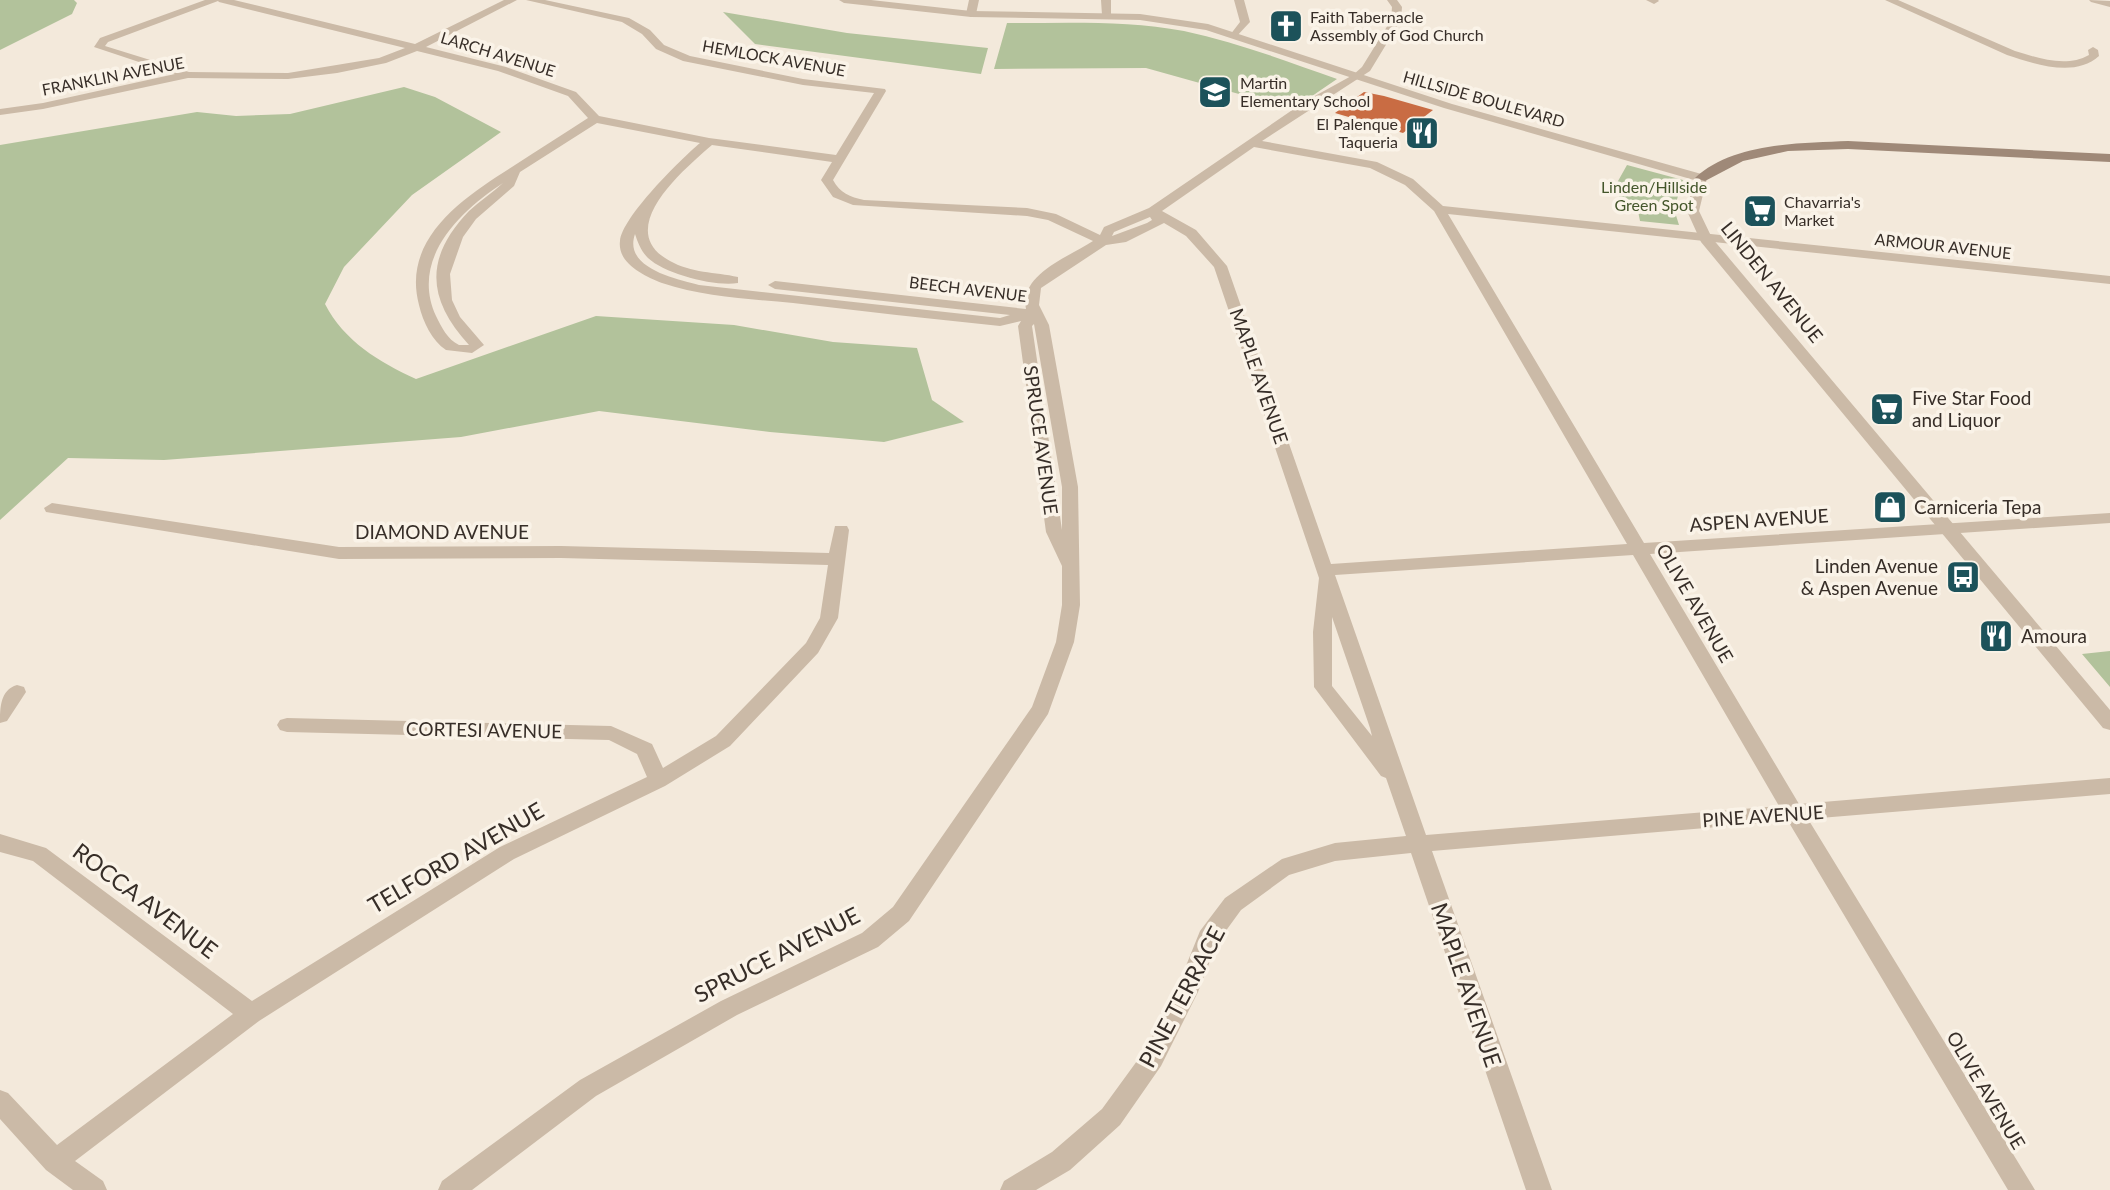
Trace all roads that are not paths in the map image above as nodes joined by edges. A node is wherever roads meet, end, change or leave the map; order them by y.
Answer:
1 (214, 0) edge
2 (222, 0) edge
3 (512, 0) edge
4 (531, 0) edge
5 (844, 0) edge
6 (974, 0) edge
7 (1106, 0) edge
8 (1239, 0) edge
9 (1392, 0) edge
10 (1890, 0) edge
11 (2094, 0) edge
12 (2110, 4) edge
13 (971, 14) junction
14 (1107, 15) junction
15 (1235, 34) junction
16 (418, 47) junction
17 (2092, 50) dead end
18 (188, 75) junction
19 (1357, 77) junction
20 (0, 112) edge
21 (595, 119) junction
22 (709, 141) junction
23 (1254, 143) junction
24 (2110, 158) edge
25 (839, 159) junction
26 (515, 173) junction
27 (1701, 178) junction
28 (1439, 209) junction
29 (1153, 211) junction
30 (1706, 239) junction
31 (1103, 241) junction
32 (2110, 280) edge
33 (445, 300) junction
34 (423, 305) junction
35 (1033, 314) junction
36 (52, 508) dead end
37 (2110, 518) edge
38 (1947, 528) junction
39 (841, 530) dead end
40 (1640, 550) junction
41 (836, 559) junction
42 (1070, 565) junction
43 (1326, 570) junction
44 (17, 692) dead end
45 (0, 716) edge
46 (2110, 723) edge
47 (286, 725) dead end
48 (658, 780) junction
49 (1395, 780) junction
50 (2110, 786) edge
51 (1794, 814) junction
52 (0, 843) edge
53 (1416, 844) junction
54 (251, 1014) junction
55 (0, 1101) edge
56 (55, 1161) junction
57 (94, 1190) edge
58 (451, 1190) edge
59 (1013, 1190) edge
60 (1539, 1190) edge
61 (2022, 1190) edge

1 - 18 street
2 - 16 street, LARCH AVENUE
3 - 16 street, FRANKLIN AVENUE
4 - 25 street, HEMLOCK AVENUE
5 - 13 street, HILLSIDE BOULEVARD
6 - 13 street
7 - 14 street
8 - 15 street
9 - 19 street
10 - 17 street
11 - 12 street
13 - 14 street, HILLSIDE BOULEVARD
14 - 15 street, HILLSIDE BOULEVARD
15 - 19 street, HILLSIDE BOULEVARD
16 - 18 street, FRANKLIN AVENUE
16 - 21 street, LARCH AVENUE
18 - 20 street, FRANKLIN AVENUE
19 - 23 street, SPRUCE AVENUE
19 - 27 street, HILLSIDE BOULEVARD
21 - 22 street
21 - 26 street
22 - 25 street
22 - 35 street, BEECH AVENUE
23 - 28 street, OLIVE AVENUE
23 - 29 street, SPRUCE AVENUE
24 - 27 main road
25 - 31 street, HEMLOCK AVENUE
26 - 33 street
26 - 34 street
27 - 30 street, LINDEN AVENUE
28 - 30 street, ARMOUR AVENUE
28 - 40 street, OLIVE AVENUE
29 - 31 street, SPRUCE AVENUE
29 - 43 street, MAPLE AVENUE
30 - 32 street, ARMOUR AVENUE
30 - 38 street, LINDEN AVENUE
31 - 35 street, SPRUCE AVENUE
33 - 34 street
33 - 34 street
35 - 42 street, SPRUCE AVENUE
35 - 42 street, SPRUCE AVENUE
36 - 41 street, DIAMOND AVENUE
37 - 38 street, ASPEN AVENUE
38 - 40 street, ASPEN AVENUE
38 - 46 street, LINDEN AVENUE
39 - 41 street, TELFORD AVENUE
40 - 43 street, ASPEN AVENUE
40 - 51 street, OLIVE AVENUE
41 - 48 street, TELFORD AVENUE
42 - 58 street, SPRUCE AVENUE
43 - 49 street, MAPLE AVENUE
43 - 49 street, MAPLE AVENUE
44 - 45 street
47 - 48 street, CORTESI AVENUE
48 - 54 street, TELFORD AVENUE
49 - 53 street, MAPLE AVENUE
50 - 51 street, PINE AVENUE
51 - 53 street, PINE AVENUE
51 - 61 street, OLIVE AVENUE
52 - 54 street, ROCCA AVENUE
53 - 59 street, PINE TERRACE
53 - 60 street, MAPLE AVENUE
54 - 56 street, TELFORD AVENUE
55 - 56 street
56 - 57 street

